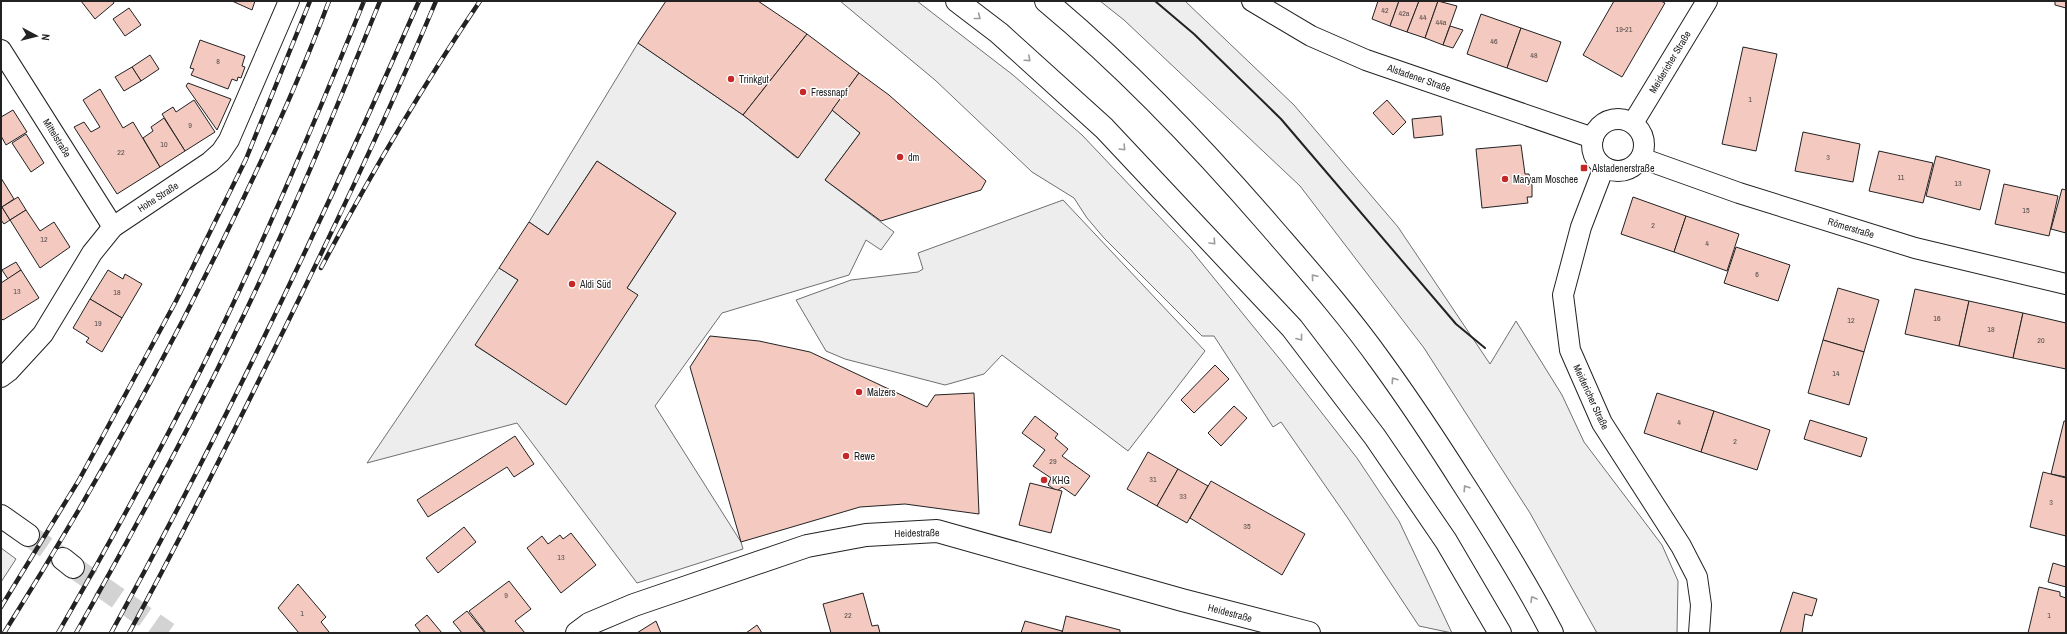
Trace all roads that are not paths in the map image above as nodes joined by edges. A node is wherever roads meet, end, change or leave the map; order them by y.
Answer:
1 (289, 1) edge
2 (957, 1) edge
3 (1046, 1) edge
4 (1252, 1) edge
5 (1707, 1) edge
6 (1, 50) edge
7 (1633, 123) junction
8 (1593, 138) junction
9 (1641, 158) junction
10 (1604, 167) junction
11 (113, 227) junction
12 (2066, 284) edge
13 (1, 377) edge
14 (1, 516) edge
15 (28, 535) tunnel mouth
16 (1286, 630) edge
17 (577, 633) edge
18 (1309, 633) edge
19 (1500, 633) edge
20 (1552, 633) edge
21 (1699, 633) edge

1 - 11 street, Hohe Straße
2 -> 19 main road
20 -> 3 main road
4 - 8 street, Alstadener Straße
5 - 7 street, Meidericher Straße
6 - 11 street, Mittelstraße
7 - 8 street
7 - 9 street
8 - 10 street
9 - 10 street
9 - 12 street, Römerstraße
10 - 21 street, Meidericher Straße
11 - 13 street, Hohe Straße
14 - 15 main road
16 - 17 main road, Heidestraße
16 - 18 main road, Heidestraße

